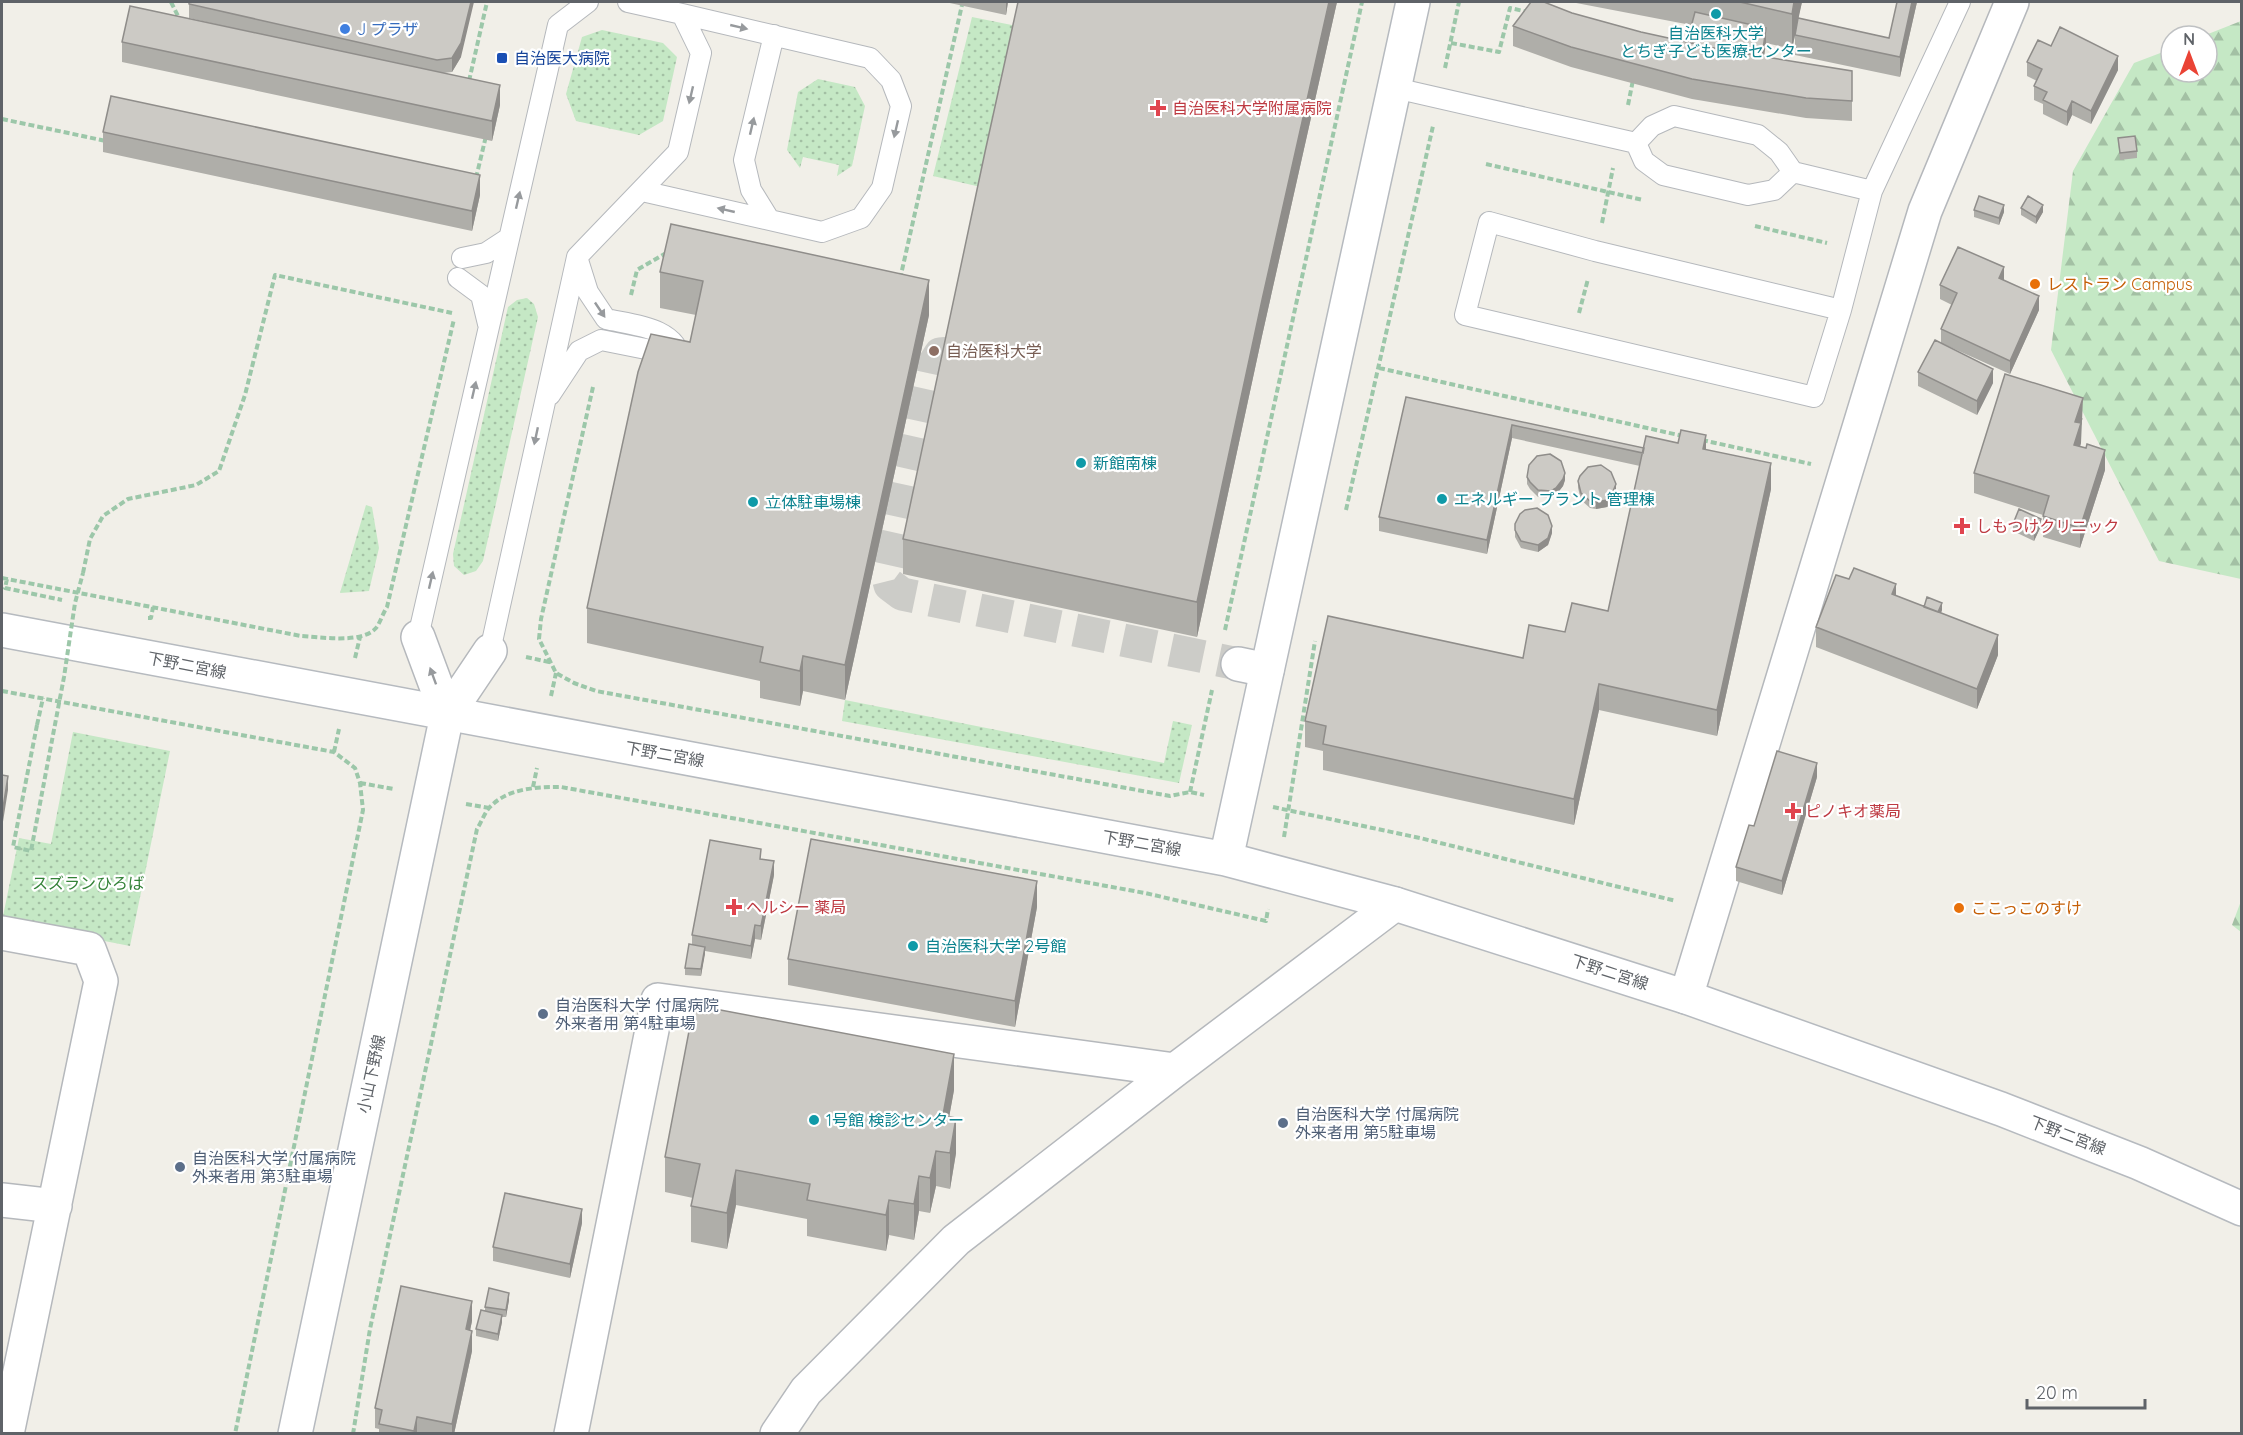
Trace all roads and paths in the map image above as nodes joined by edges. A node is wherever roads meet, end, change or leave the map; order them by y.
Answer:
1 (171, 2) edge
2 (486, 2) edge
3 (588, 2) edge
4 (628, 2) edge
5 (1362, 2) edge
6 (1413, 2) edge
7 (1459, 2) edge
8 (1960, 2) edge
9 (2012, 2) edge
10 (962, 4) dead end
11 (682, 14) junction
12 (183, 26) edge
13 (774, 35) junction
14 (1443, 78) dead end
15 (1395, 88) junction
16 (467, 90) edge
17 (2, 119) edge
18 (1433, 124) dead end
19 (488, 126) edge
20 (106, 141) edge
21 (1636, 143) junction
22 (1793, 172) junction
23 (475, 183) edge
24 (642, 191) junction
25 (1872, 191) junction
26 (769, 219) junction
27 (509, 238) junction
28 (677, 246) edge
29 (577, 257) junction
30 (462, 258) dead end
31 (459, 278) joint
32 (899, 285) edge
33 (630, 302) dead end
34 (1840, 310) junction
35 (455, 314) junction
36 (489, 327) junction
37 (1379, 368) junction
38 (593, 386) dead end
39 (543, 405) junction
40 (1846, 472) junction
41 (1346, 510) dead end
42 (4, 578) edge
43 (5, 588) dead end
44 (153, 607) junction
45 (151, 618) dead end
46 (2, 630) edge
47 (418, 637) joint
48 (1315, 641) dead end
49 (490, 651) joint
50 (1243, 658) junction
51 (1212, 686) dead end
52 (2, 691) edge
53 (43, 698) junction
54 (447, 715) junction
55 (1290, 810) junction
56 (1283, 843) dead end
57 (1226, 859) junction
58 (1271, 899) dead end
59 (1676, 901) dead end
60 (1395, 904) junction
61 (1266, 921) dead end
62 (2, 933) edge
63 (1686, 998) junction
64 (1175, 1070) junction
65 (2, 1200) edge
66 (55, 1206) junction
67 (2241, 1209) edge
68 (7, 1434) edge
69 (235, 1434) edge
70 (296, 1434) edge
71 (571, 1434) edge
72 (777, 1434) edge

1 - 12 path
2 - 16 path
27 -> 3 lane
4 - 11 lane
5 - 50 path
6 - 15 street
7 - 14 path
8 - 25 lane
9 - 40 street
10 - 32 path
11 -> 13 lane
11 -> 24 lane
26 -> 13 lane
13 -> 26 lane
15 - 21 lane
15 - 50 street
17 - 20 path
18 - 37 path
19 - 23 path
21 - 22 lane
21 - 22 lane
22 - 25 lane
26 -> 24 lane
24 - 29 lane
25 - 34 lane
27 - 30 lane
27 - 36 lane
28 - 33 path
29 - 39 lane
29 -> 39 lane
31 - 35 path
31 - 36 lane
34 - 34 lane
35 - 44 path
35 - 53 path, bridge
47 -> 36 lane
37 - 40 path
37 - 41 path
38 - 51 path
39 -> 49 lane
40 - 63 street
42 - 43 path
42 - 44 path
44 - 45 path
46 - 54 street, 下野二宮線
54 -> 47 street
48 - 55 path
49 - 54 street
50 - 57 street
52 - 53 path
53 - 69 path
54 - 57 street, 下野二宮線
54 - 70 street, 小山下野線
55 - 56 path
55 - 59 path
57 - 60 street, 下野二宮線
58 - 61 path
60 - 63 street, 下野二宮線
60 - 64 street
62 - 66 street
63 - 67 street, 下野二宮線
64 - 71 street
64 - 72 street
65 - 66 street
66 - 68 street

